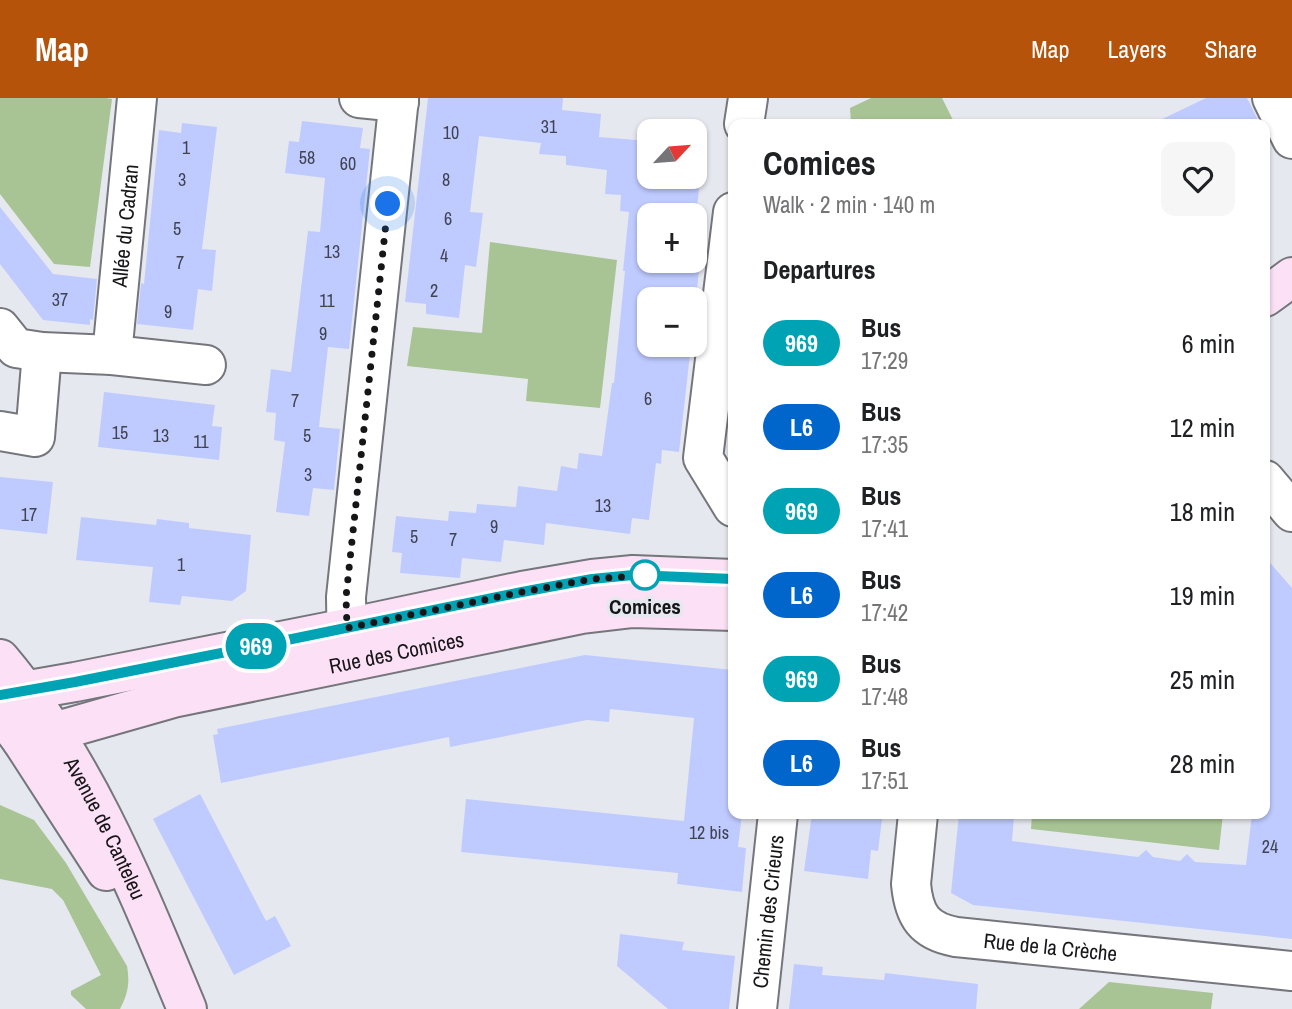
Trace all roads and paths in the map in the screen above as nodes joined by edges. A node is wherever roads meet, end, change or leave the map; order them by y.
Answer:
1 (137, 98) edge
2 (359, 98) edge
3 (748, 98) edge
4 (1272, 98) edge
5 (399, 100) edge
6 (745, 119) edge
7 (1292, 139) edge
8 (728, 253) edge
9 (1292, 277) edge
10 (1270, 294) edge
11 (0, 328) edge
12 (41, 352) junction
13 (112, 355) junction
14 (206, 365) dead end
15 (0, 431) edge
16 (1270, 486) edge
17 (728, 499) edge
18 (1292, 512) edge
19 (728, 579) edge
20 (728, 611) edge
21 (347, 645) junction
22 (0, 659) edge
23 (20, 713) edge
24 (777, 819) edge
25 (918, 819) edge
26 (1292, 971) edge
27 (187, 1009) edge
28 (757, 1009) edge

1 - 13 street, Allée du Cadran
2 - 5 street
3 - 6 street
4 - 7 street
5 - 21 street
8 - 17 street
9 - 10 street
11 - 12 street
12 - 13 street
12 - 15 street
13 - 14 street
16 - 18 street
19 - 21 street, Rue des Comices
20 - 21 street, Rue des Comices
21 - 23 street, Rue des Comices
21 - 23 street, Rue des Comices
22 - 23 street, Avenue de Canteleu
23 - 27 street, Avenue de Canteleu
24 - 28 street, Chemin des Crieurs
25 - 26 street, Rue de la Crèche

